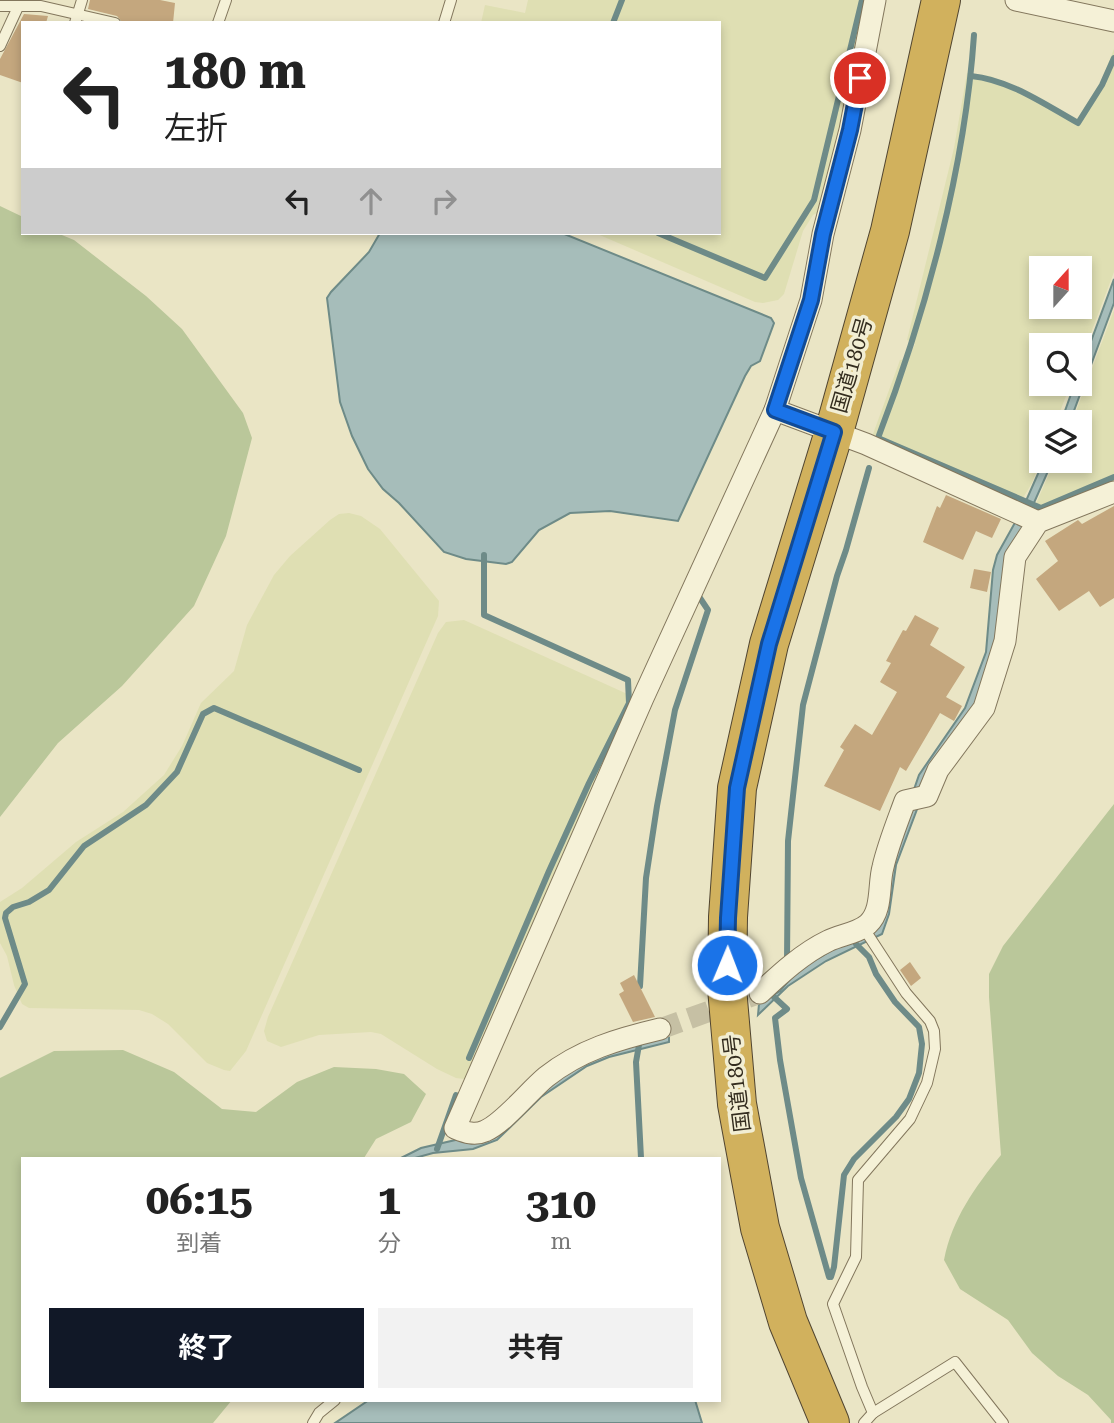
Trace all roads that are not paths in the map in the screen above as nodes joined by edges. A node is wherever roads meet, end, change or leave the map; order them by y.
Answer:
1 (82, 0) edge
2 (226, 0) edge
3 (451, 0) edge
4 (875, 0) edge
5 (941, 0) edge
6 (1016, 0) edge
7 (0, 5) edge
8 (18, 7) junction
9 (77, 19) edge
10 (96, 21) edge
11 (219, 21) edge
12 (445, 21) edge
13 (1114, 21) edge
14 (0, 46) edge
15 (775, 410) junction
16 (834, 432) junction
17 (1114, 492) edge
18 (1038, 522) junction
19 (868, 933) junction
20 (760, 993) tunnel mouth
21 (660, 1029) tunnel mouth
22 (333, 1402) edge
23 (873, 1413) junction
24 (313, 1423) edge
25 (830, 1423) edge
26 (864, 1423) edge
27 (1003, 1423) edge

1 - 9 lane
2 - 11 lane
3 - 12 lane
4 - 15 street
5 - 16 highway, 国道180号
6 - 13 street
7 - 8 lane
8 - 9 lane
8 - 14 lane
9 - 10 lane
15 - 16 street
15 - 21 street
16 - 18 street
16 - 25 highway, 国道180号
17 - 18 street
18 - 19 street
19 - 20 street
19 - 23 lane
22 - 24 lane
23 - 26 lane
23 - 27 lane

